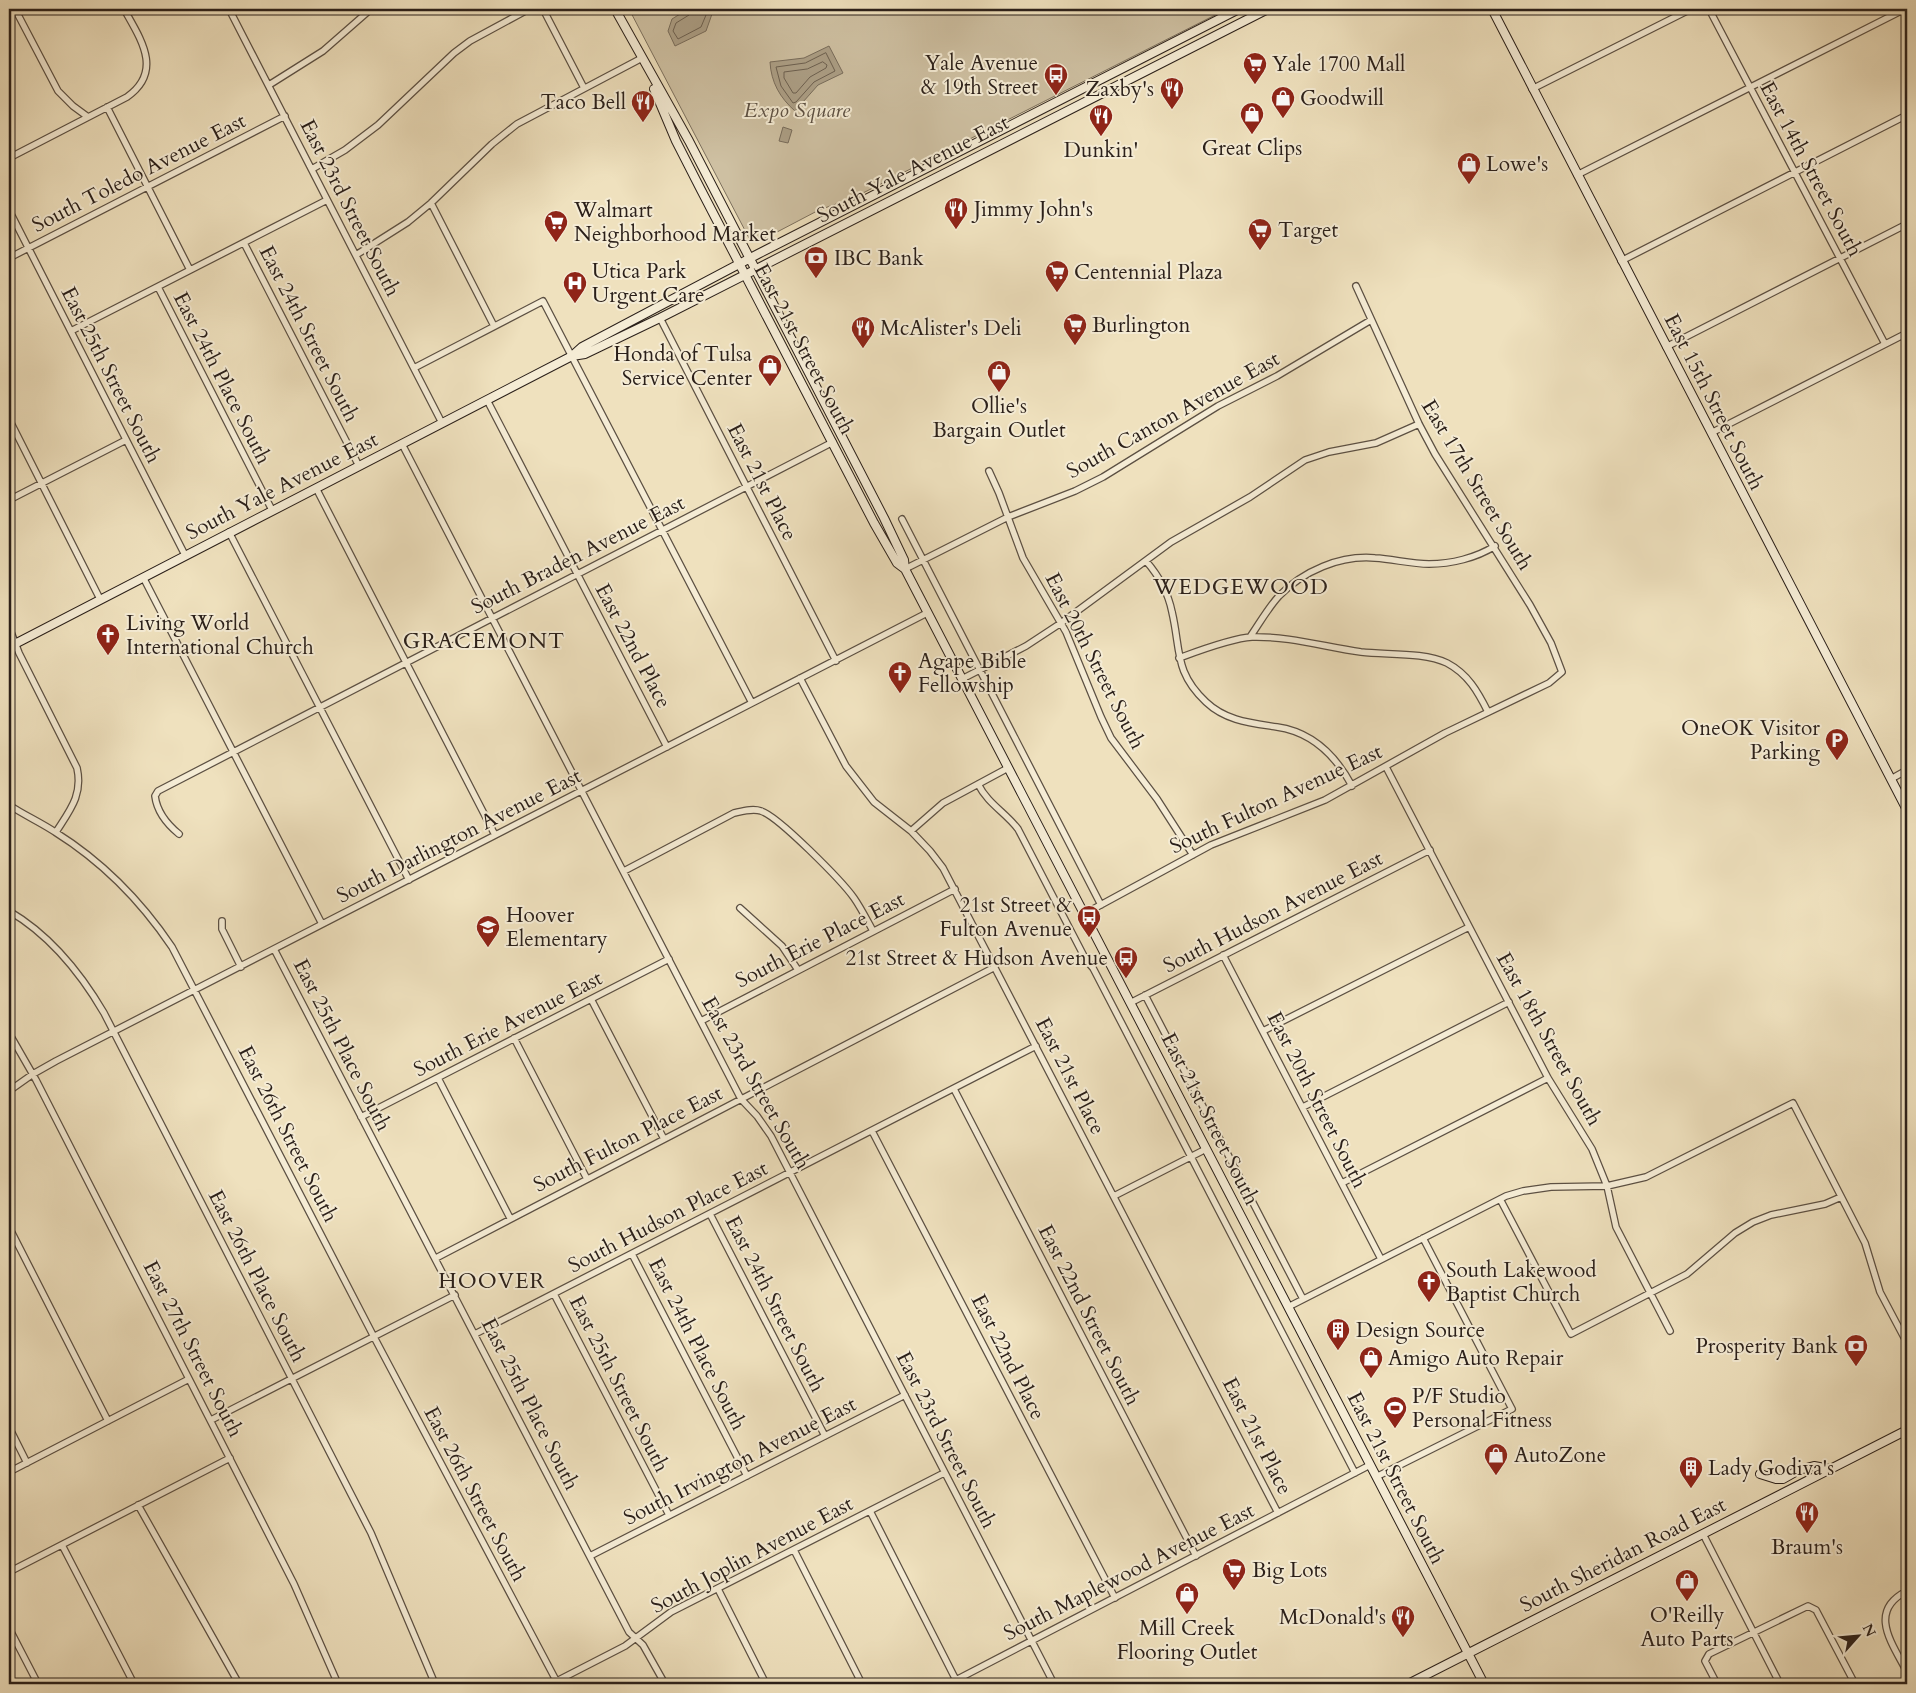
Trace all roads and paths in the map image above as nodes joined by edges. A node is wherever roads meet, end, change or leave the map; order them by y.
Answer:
1 (15, 9) edge
2 (124, 9) edge
3 (229, 9) edge
4 (370, 9) edge
5 (529, 9) edge
6 (543, 9) edge
7 (616, 9) edge
8 (1239, 9) edge
9 (1268, 9) edge
10 (1492, 9) edge
11 (1691, 9) edge
12 (1709, 9) edge
13 (1905, 9) edge
14 (1169, 44) junction
15 (1175, 56) junction
16 (642, 58) junction
17 (1093, 84) junction
18 (269, 86) junction
19 (584, 88) junction
20 (1532, 88) junction
21 (1750, 88) junction
22 (1098, 94) junction
23 (107, 107) junction
24 (1034, 114) junction
25 (1907, 114) edge
26 (285, 116) junction
27 (88, 117) junction
28 (1039, 124) junction
29 (956, 153) junction
30 (9, 158) edge
31 (962, 164) junction
32 (312, 169) junction
33 (1794, 172) junction
34 (1577, 175) junction
35 (147, 187) junction
36 (327, 200) junction
37 (431, 203) junction
38 (9, 210) edge
39 (1907, 224) edge
40 (244, 243) junction
41 (28, 249) junction
42 (356, 255) junction
43 (9, 258) edge
44 (749, 258) junction
45 (1839, 259) junction
46 (1621, 260) junction
47 (739, 264) junction
48 (755, 268) junction
49 (190, 270) junction
50 (745, 274) junction
51 (1356, 286) dead end
52 (158, 287) junction
53 (660, 318) junction
54 (1371, 320) junction
55 (494, 326) junction
56 (71, 332) junction
57 (1907, 333) edge
58 (1885, 344) junction
59 (1666, 347) junction
60 (572, 356) junction
61 (414, 368) junction
62 (487, 400) junction
63 (9, 419) edge
64 (442, 423) junction
65 (1419, 424) junction
66 (839, 432) junction
67 (1711, 434) junction
68 (126, 440) junction
69 (832, 442) junction
70 (402, 444) junction
71 (358, 466) junction
72 (989, 471) dead end
73 (42, 484) junction
74 (747, 487) junction
75 (316, 488) junction
76 (9, 500) edge
77 (272, 510) junction
78 (884, 518) junction
79 (1008, 518) junction
80 (902, 519) dead end
81 (874, 523) junction
82 (662, 530) junction
83 (229, 532) junction
84 (1495, 546) junction
85 (185, 555) junction
86 (923, 560) junction
87 (1146, 561) junction
88 (905, 569) junction
89 (577, 574) junction
90 (143, 577) junction
91 (100, 600) junction
92 (928, 613) junction
93 (492, 618) junction
94 (1061, 623) junction
95 (9, 627) edge
96 (1250, 637) junction
97 (12, 645) edge
98 (1179, 658) junction
99 (836, 660) junction
100 (406, 662) junction
101 (979, 670) junction
102 (1562, 672) joint
103 (800, 678) junction
104 (962, 679) junction
105 (752, 703) junction
106 (320, 707) junction
107 (1488, 712) junction
108 (668, 747) junction
109 (233, 751) junction
110 (1386, 767) junction
111 (1008, 768) junction
112 (1907, 770) edge
113 (1891, 779) junction
114 (978, 784) junction
115 (1352, 786) junction
116 (582, 791) junction
117 (9, 805) edge
118 (1907, 810) edge
119 (911, 831) junction
120 (56, 832) junction
121 (179, 834) dead end
122 (495, 835) junction
123 (1430, 850) junction
124 (1193, 855) junction
125 (624, 871) junction
126 (409, 880) junction
127 (954, 889) junction
128 (1101, 905) junction
129 (740, 908) dead end
130 (9, 911) edge
131 (1084, 914) junction
132 (222, 921) dead end
133 (322, 924) junction
134 (1469, 927) junction
135 (873, 931) junction
136 (274, 949) junction
137 (1224, 955) junction
138 (669, 959) junction
139 (241, 967) junction
140 (995, 967) junction
141 (798, 970) junction
142 (196, 990) junction
143 (1145, 995) junction
144 (591, 999) junction
145 (1509, 1002) junction
146 (1130, 1003) junction
147 (701, 1021) junction
148 (1263, 1031) junction
149 (114, 1032) junction
150 (9, 1033) edge
151 (514, 1038) junction
152 (1036, 1046) junction
153 (33, 1074) junction
154 (438, 1078) junction
155 (1548, 1078) junction
156 (954, 1089) junction
157 (9, 1091) edge
158 (741, 1099) junction
159 (1303, 1108) junction
160 (361, 1117) junction
161 (872, 1131) junction
162 (664, 1139) junction
163 (1206, 1149) junction
164 (1191, 1157) junction
165 (790, 1173) junction
166 (587, 1179) junction
167 (1342, 1183) junction
168 (1607, 1186) junction
169 (1114, 1196) junction
170 (1841, 1196) junction
171 (1500, 1199) junction
172 (710, 1214) junction
173 (510, 1218) junction
174 (9, 1227) edge
175 (1423, 1238) junction
176 (632, 1254) junction
177 (436, 1258) junction
178 (1381, 1259) junction
179 (554, 1294) junction
180 (1650, 1294) junction
181 (455, 1295) junction
182 (1303, 1299) junction
183 (1288, 1307) junction
184 (1670, 1331) dead end
185 (475, 1334) junction
186 (374, 1336) junction
187 (1907, 1344) edge
188 (190, 1379) junction
189 (292, 1379) junction
190 (905, 1395) junction
191 (211, 1420) junction
192 (108, 1421) junction
193 (9, 1427) edge
194 (1907, 1430) edge
195 (825, 1436) junction
196 (230, 1458) junction
197 (27, 1462) junction
198 (1370, 1465) junction
199 (1830, 1469) junction
200 (9, 1472) edge
201 (944, 1473) junction
202 (1355, 1473) junction
203 (1760, 1474) dead end
204 (747, 1476) junction
205 (1376, 1478) junction
206 (138, 1505) junction
207 (870, 1511) junction
208 (1278, 1513) junction
209 (669, 1515) junction
210 (1703, 1534) junction
211 (62, 1545) junction
212 (794, 1550) junction
213 (590, 1556) junction
214 (1196, 1556) junction
215 (9, 1572) edge
216 (718, 1589) junction
217 (1907, 1591) edge
218 (1114, 1598) junction
219 (9, 1628) edge
220 (1753, 1633) junction
221 (636, 1639) junction
222 (1032, 1641) junction
223 (1468, 1654) junction
224 (1907, 1672) edge
225 (957, 1682) edge
226 (555, 1683) edge
227 (38, 1684) edge
228 (134, 1684) edge
229 (239, 1684) edge
230 (338, 1684) edge
231 (435, 1684) edge
232 (665, 1684) edge
233 (766, 1684) edge
234 (862, 1684) edge
235 (1054, 1684) edge
236 (1408, 1684) edge
237 (1484, 1684) edge
238 (1717, 1684) edge
239 (1780, 1684) edge
240 (1855, 1684) edge

1 - 27 street
2 - 23 street
3 - 18 street, East 23rd Street South
4 - 18 street
5 - 32 street
6 - 19 street
7 - 16 main road, East 21st Street South
8 - 14 main road, South Yale Avenue East
9 - 15 main road, South Yale Avenue East
10 - 20 main road, East 15th Street South
11 - 20 street
12 - 21 street, East 14th Street South
13 - 21 street
14 - 15 main road
14 - 17 main road, South Yale Avenue East
15 - 22 main road, South Yale Avenue East
16 - 19 street
16 - 44 main road, East 21st Street South
16 - 47 main road, East 21st Street South
17 - 22 main road
17 - 24 main road, South Yale Avenue East
18 - 26 street, East 23rd Street South
19 - 37 street
20 - 34 main road, East 15th Street South
21 - 33 street, East 14th Street South
21 - 34 street
22 - 28 main road, South Yale Avenue East
23 - 27 street
23 - 35 street
24 - 28 main road
24 - 29 main road, South Yale Avenue East
25 - 33 street
26 - 32 street, East 23rd Street South
26 - 35 street, South Toledo Avenue East
27 - 30 street
28 - 31 main road, South Yale Avenue East
29 - 31 main road
29 - 44 main road, South Yale Avenue East
31 - 48 main road, South Yale Avenue East
32 - 36 street, East 23rd Street South
33 - 45 street, East 14th Street South
33 - 46 street
34 - 46 main road, East 15th Street South
35 - 41 street, South Toledo Avenue East
35 - 49 street
36 - 40 street
36 - 42 street, East 23rd Street South
37 - 42 street
37 - 55 street
38 - 41 street, East 25th Street South
39 - 45 street
40 - 49 street
40 - 71 street, East 24th Street South
41 - 43 street, South Toledo Avenue East
41 - 56 street, East 25th Street South
42 - 61 street, East 23rd Street South
44 - 47 main road, South Yale Avenue East
44 - 48 main road, East 21st Street South
45 - 58 street, East 14th Street South
45 - 59 street
46 - 59 main road, East 15th Street South
47 - 50 main road, East 21st Street South
47 - 60 main road, South Yale Avenue East
48 - 50 main road, South Yale Avenue East
48 - 66 main road, East 21st Street South
49 - 52 street
50 - 53 main road, South Yale Avenue East
50 - 69 main road, East 21st Street South
51 - 54 street, East 17th Street South
52 - 56 street
52 - 77 street, East 24th Place South
53 - 60 main road, South Yale Avenue East
53 - 74 street, East 21st Place
54 - 65 street, East 17th Street South
54 - 79 street, South Canton Avenue East
55 - 60 street
55 - 61 street
56 - 68 street, East 25th Street South
57 - 58 street
58 - 67 street
59 - 67 main road, East 15th Street South
60 - 62 main road, South Yale Avenue East
60 - 82 street
61 - 64 street, East 23rd Street South
62 - 64 main road, South Yale Avenue East
62 - 89 street, East 22nd Place
63 - 73 street
64 - 70 main road, South Yale Avenue East
65 - 84 street, East 17th Street South
65 - 87 street
66 - 69 main road
66 - 78 main road, East 21st Street South
67 - 113 main road, East 15th Street South
68 - 73 street
68 - 85 street, East 25th Street South
69 - 74 street, South Braden Avenue East
69 - 81 main road, East 21st Street South
70 - 71 main road, South Yale Avenue East
70 - 93 street, East 23rd Street South
71 - 75 main road, South Yale Avenue East
72 - 79 street, East 20th Street South
73 - 76 street
73 - 91 street
74 - 82 street, South Braden Avenue East
74 - 99 street, East 21st Place
75 - 77 main road, South Yale Avenue East
75 - 100 street
77 - 83 main road, South Yale Avenue East
78 - 81 main road
78 - 88 main road, East 21st Street South
79 - 86 street, South Canton Avenue East
79 - 94 street, East 20th Street South
80 - 86 street
81 - 88 main road, East 21st Street South
82 - 89 street, South Braden Avenue East
82 - 105 street
83 - 85 main road, South Yale Avenue East
83 - 106 street
84 - 96 street
84 - 102 street, East 17th Street South
85 - 90 main road, South Yale Avenue East
86 - 88 street, South Canton Avenue East
86 - 101 street
87 - 94 street
87 - 98 street
88 - 92 main road, East 21st Street South
89 - 93 street, South Braden Avenue East
89 - 108 street, East 22nd Place
90 - 91 main road, South Yale Avenue East
90 - 109 street
91 - 97 main road, South Yale Avenue East
92 - 99 street, South Darlington Avenue East
92 - 104 main road, East 21st Street South
93 - 100 street, South Braden Avenue East
93 - 116 street, East 23rd Street South
94 - 101 street
94 - 124 street, East 20th Street South
95 - 97 street
96 - 98 street
96 - 107 street
97 - 120 street
98 - 115 street
99 - 103 street, South Darlington Avenue East
100 - 106 street, South Braden Avenue East
100 - 122 street
101 - 104 street
101 - 128 street
102 - 107 street, South Fulton Avenue East
103 - 105 street, South Darlington Avenue East
103 - 119 street, East 21st Place
104 - 111 main road, East 21st Street South
105 - 108 street, South Darlington Avenue East
106 - 109 street, South Braden Avenue East
106 - 126 street
107 - 110 street, South Fulton Avenue East
108 - 116 street, South Darlington Avenue East
109 - 121 street, South Braden Avenue East
109 - 133 street
110 - 115 street, South Fulton Avenue East
110 - 123 street, East 18th Street South
111 - 114 street
111 - 131 main road, East 21st Street South
112 - 113 street
113 - 118 main road, East 15th Street South
114 - 119 street
114 - 164 street, East 21st Street South
115 - 124 street, South Fulton Avenue East
116 - 122 street, South Darlington Avenue East
116 - 125 street, East 23rd Street South
117 - 120 street, East 26th Street South
119 - 127 street, East 21st Place
120 - 142 street, East 26th Street South
122 - 126 street, South Darlington Avenue East
123 - 134 street, East 18th Street South
123 - 137 street, South Hudson Avenue East
124 - 128 street, South Fulton Avenue East
125 - 135 street
125 - 138 street, East 23rd Street South
126 - 133 street, South Darlington Avenue East
127 - 135 street, South Erie Place East
127 - 140 street, East 21st Place
128 - 131 street, South Fulton Avenue East
129 - 141 street
130 - 149 street, East 26th Place South
131 - 146 main road, East 21st Street South
132 - 139 street
133 - 136 street, South Darlington Avenue East
134 - 145 street, East 18th Street South
134 - 148 street
135 - 141 street, South Erie Place East
136 - 139 street, South Darlington Avenue East
136 - 160 street, East 25th Place South
137 - 143 street, South Hudson Avenue East
137 - 148 street, East 20th Street South
138 - 144 street, South Erie Avenue East
138 - 147 street, East 23rd Street South
139 - 142 street, South Darlington Avenue East
140 - 152 street, East 21st Place
140 - 158 street, South Fulton Place East
141 - 147 street, South Erie Place East
142 - 149 street, South Darlington Avenue East
142 - 186 street, East 26th Street South
143 - 146 street, South Hudson Avenue East
143 - 182 street, East 21st Street South
144 - 151 street, South Erie Avenue East
144 - 162 street
145 - 155 street, East 18th Street South
145 - 159 street
146 - 163 main road, East 21st Street South
147 - 158 street, East 23rd Street South
148 - 159 street, East 20th Street South
149 - 153 street, South Darlington Avenue East
149 - 189 street, East 26th Place South
150 - 153 street, East 27th Street South
151 - 154 street, South Erie Avenue East
151 - 166 street
152 - 156 street, South Hudson Place East
152 - 169 street, East 21st Place
153 - 157 street, South Darlington Avenue East
153 - 188 street, East 27th Street South
154 - 160 street, South Erie Avenue East
154 - 173 street
155 - 167 street
155 - 168 street, East 18th Street South
156 - 161 street, South Hudson Place East
156 - 214 street, East 22nd Street South
158 - 162 street, South Fulton Place East
158 - 165 street, East 23rd Street South
159 - 167 street, East 20th Street South
160 - 177 street, East 25th Place South
161 - 165 street, South Hudson Place East
161 - 218 street, East 22nd Place
162 - 166 street, South Fulton Place East
163 - 164 street
163 - 183 main road, East 21st Street South
164 - 169 street
164 - 202 street, East 21st Street South
165 - 172 street, South Hudson Place East
165 - 190 street, East 23rd Street South
166 - 173 street, South Fulton Place East
167 - 178 street, East 20th Street South
168 - 170 street
168 - 171 street
168 - 180 street, East 18th Street South
169 - 208 street, East 21st Place
170 - 180 street
170 - 187 street
171 - 175 street
171 - 180 street
172 - 176 street, South Hudson Place East
172 - 195 street, East 24th Street South
173 - 177 street, South Fulton Place East
174 - 192 street
175 - 178 street
175 - 205 street
176 - 179 street, South Hudson Place East
176 - 204 street, East 24th Place South
177 - 181 street, East 25th Place South
178 - 182 street
179 - 185 street, South Hudson Place East
179 - 209 street, East 25th Street South
180 - 184 street, East 18th Street South
181 - 185 street, East 25th Place South
181 - 186 street
182 - 183 street
183 - 198 main road, East 21st Street South
185 - 213 street, East 25th Place South
186 - 189 street
186 - 226 street, East 26th Street South
188 - 191 street, East 27th Street South
188 - 192 street
189 - 191 street
189 - 231 street, East 26th Place South
190 - 195 street, South Irvington Avenue East
190 - 201 street, East 23rd Street South
191 - 196 street, East 27th Street South
192 - 197 street
193 - 197 street
194 - 199 main road, South Sheridan Road East
195 - 204 street, South Irvington Avenue East
196 - 206 street
196 - 230 street, East 27th Street South
197 - 200 street
198 - 202 street, South Maplewood Avenue East
198 - 205 main road, East 21st Street South
199 - 203 main road
199 - 210 main road, South Sheridan Road East
201 - 207 street, South Joplin Avenue East
201 - 222 street, East 23rd Street South
202 - 208 street, South Maplewood Avenue East
204 - 209 street, South Irvington Avenue East
205 - 223 main road, East 21st Street South
206 - 211 street
206 - 229 street
207 - 212 street, South Joplin Avenue East
207 - 225 street
208 - 214 street, South Maplewood Avenue East
209 - 213 street, South Irvington Avenue East
210 - 220 street
210 - 223 main road, South Sheridan Road East
211 - 215 street
211 - 228 street
212 - 216 street, South Joplin Avenue East
212 - 234 street
213 - 221 street, East 25th Place South
214 - 218 street, South Maplewood Avenue East
216 - 221 street, South Joplin Avenue East
216 - 233 street
217 - 224 street
218 - 222 street, South Maplewood Avenue East
219 - 227 street
220 - 238 street
220 - 239 street
220 - 240 street
221 - 226 street, South Joplin Avenue East
221 - 232 street, East 25th Place South
222 - 225 street, South Maplewood Avenue East
222 - 235 street, East 23rd Street South
223 - 236 main road, South Sheridan Road East
223 - 237 main road, East 21st Street South

